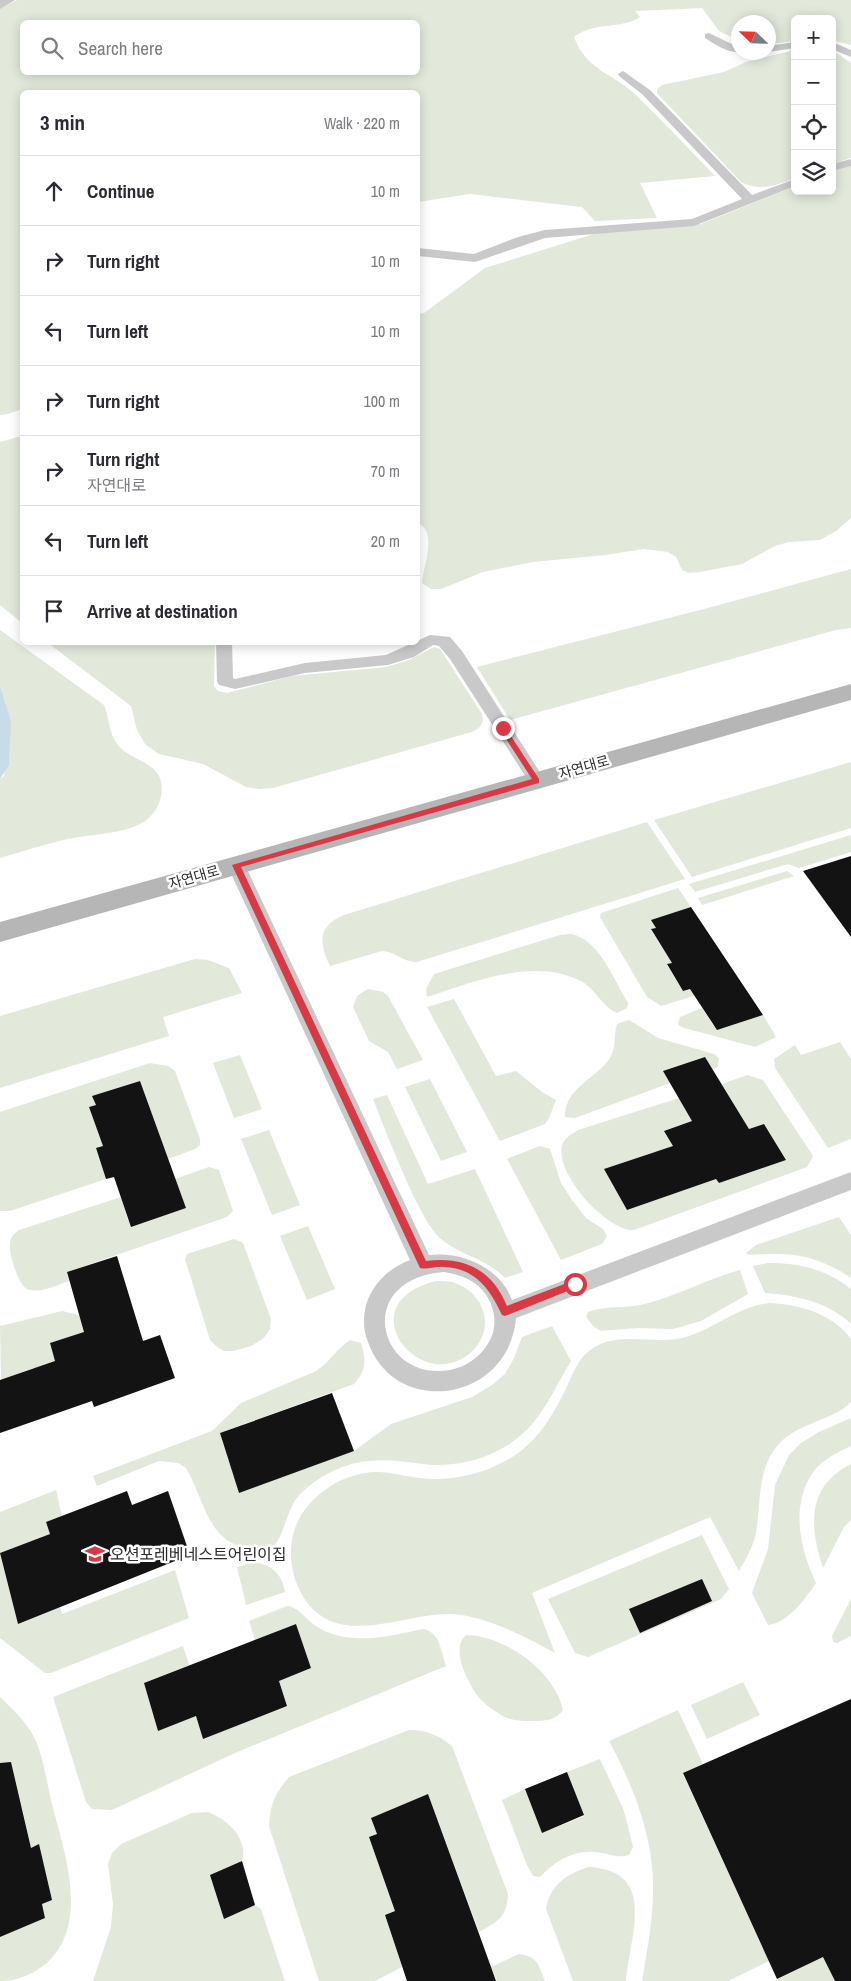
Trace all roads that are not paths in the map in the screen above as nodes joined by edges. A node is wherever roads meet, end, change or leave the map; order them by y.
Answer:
1 (8, 0) edge
2 (0, 4) edge
3 (709, 36) dead end
4 (791, 46) edge
5 (731, 48) edge
6 (776, 48) edge
7 (836, 48) edge
8 (851, 54) edge
9 (623, 74) dead end
10 (851, 162) edge
11 (836, 167) edge
12 (791, 184) edge
13 (750, 200) junction
14 (420, 252) edge
15 (224, 645) edge
16 (851, 692) edge
17 (537, 781) junction
18 (236, 865) junction
19 (0, 932) edge
20 (851, 1181) edge
21 (423, 1265) junction
22 (505, 1312) junction

1 - 2 street
3 - 5 lane
4 - 6 lane
7 - 8 lane
9 - 13 lane
10 - 11 lane
12 - 13 lane
13 - 14 lane
15 - 17 lane
16 - 17 main road, 자연대로
17 - 18 main road, 자연대로
18 - 19 main road, 자연대로
18 - 21 lane
20 - 22 lane
21 - 22 lane
21 - 22 lane

